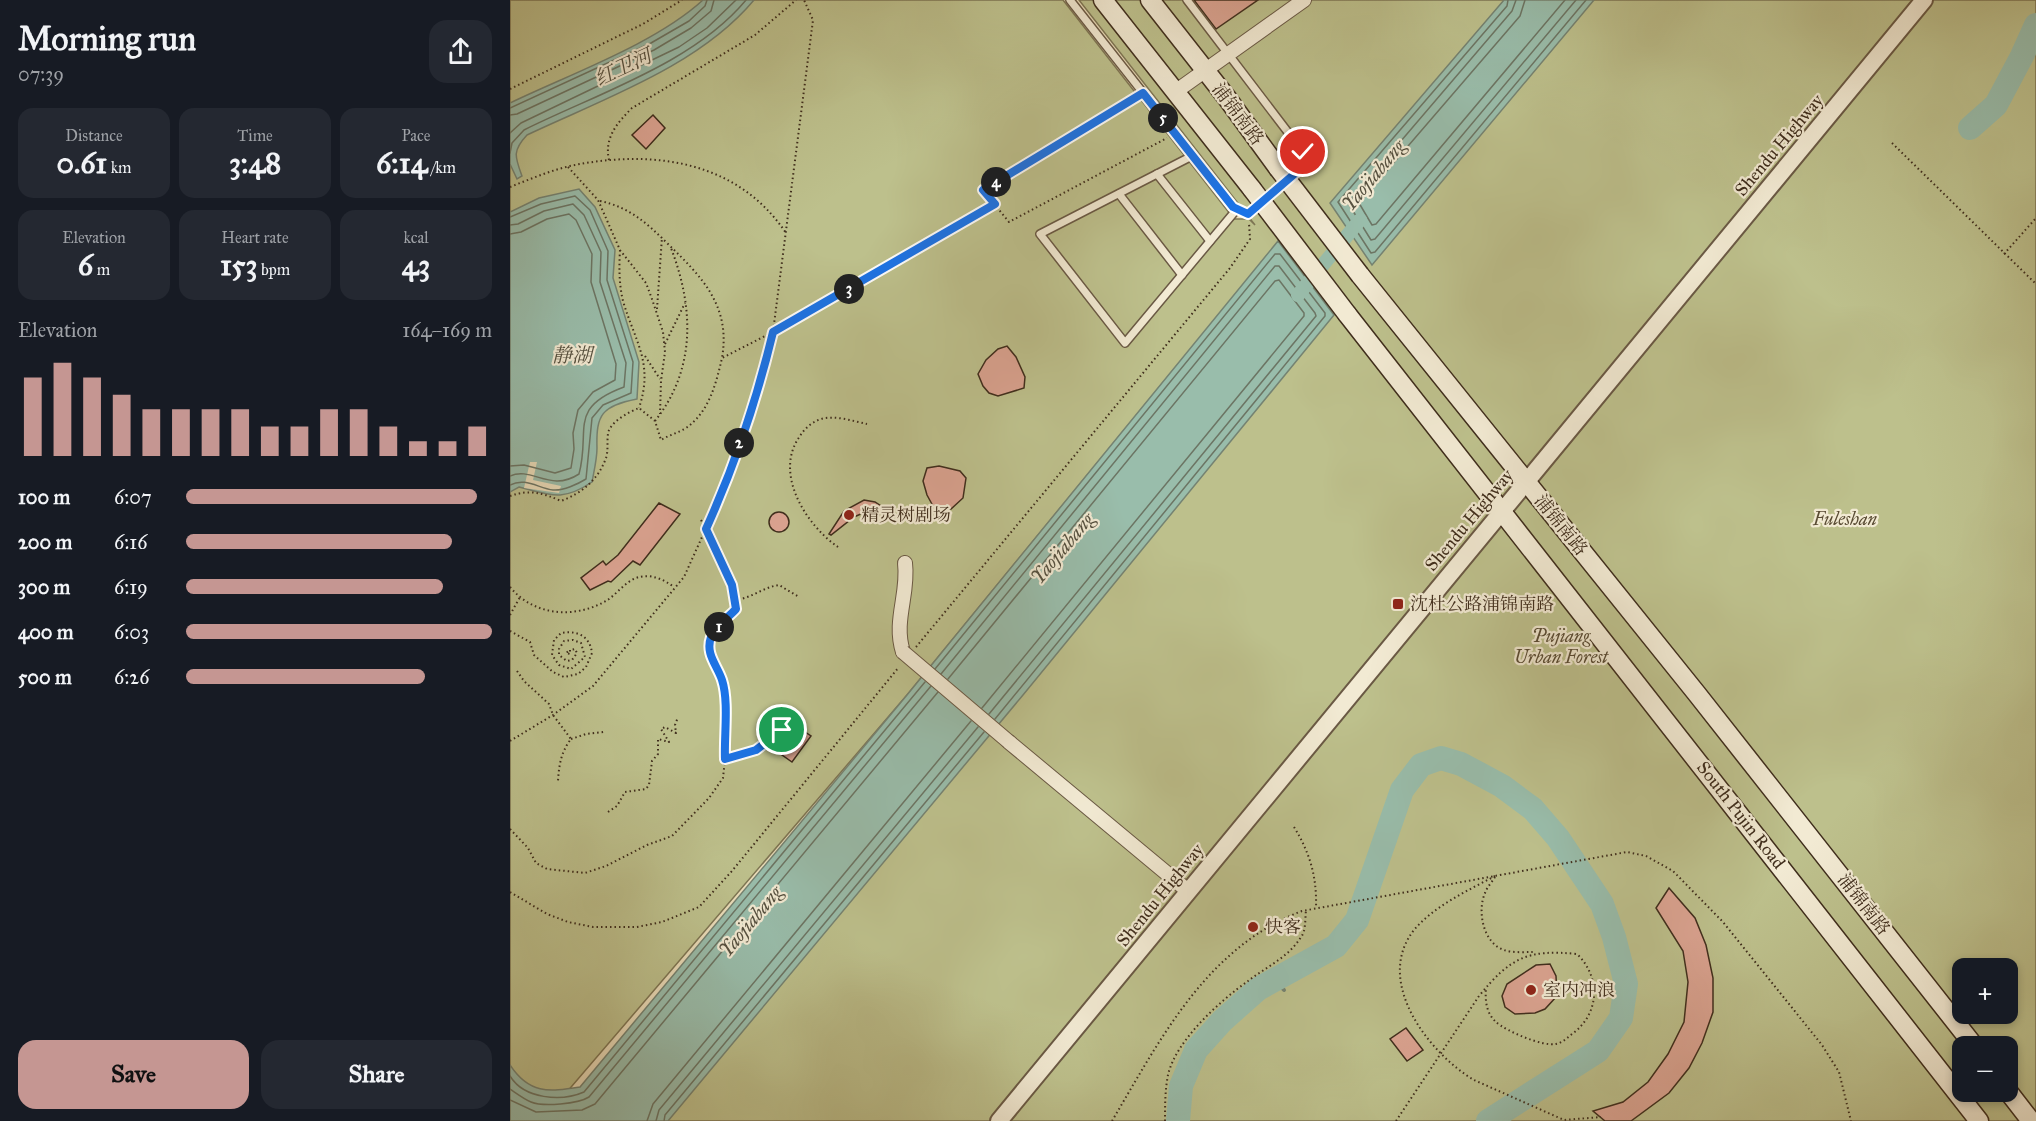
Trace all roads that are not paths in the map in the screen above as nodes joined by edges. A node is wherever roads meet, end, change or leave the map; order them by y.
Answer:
1 (1070, 0) edge
2 (1103, 0) edge
3 (1150, 0) edge
4 (1186, 0) edge
5 (1304, 0) edge
6 (1924, 0) edge
7 (1229, 54) junction
8 (1206, 71) junction
9 (1175, 92) junction
10 (1192, 156) junction
11 (1157, 174) junction
12 (1119, 194) junction
13 (1237, 209) junction
14 (1210, 242) junction
15 (1182, 275) junction
16 (1526, 482) junction
17 (1502, 510) junction
18 (905, 563) dead end
19 (1188, 891) junction
20 (1966, 1036) edge
21 (2016, 1102) edge
22 (999, 1121) edge
23 (1979, 1121) edge
24 (2031, 1121) edge

1 - 10 lane
2 - 9 main road, South Pujin Road
3 - 8 main road, 浦锦南路
4 - 7 lane
5 - 7 street
6 - 16 street, Shendu Highway
7 - 8 street
7 - 13 lane
8 - 9 street
8 - 16 main road, 浦锦南路, bridge
9 - 17 main road, South Pujin Road, bridge
10 - 11 lane
10 - 13 lane
11 - 12 lane
11 - 14 lane
12 - 15 lane
12 - 15 lane
13 - 14 lane
14 - 15 lane
16 - 17 street, Shendu Highway
16 - 20 main road, 浦锦南路
17 - 19 street, Shendu Highway
17 - 23 main road, South Pujin Road
18 - 19 street, bridge
19 - 22 street, Shendu Highway
21 - 24 main road

